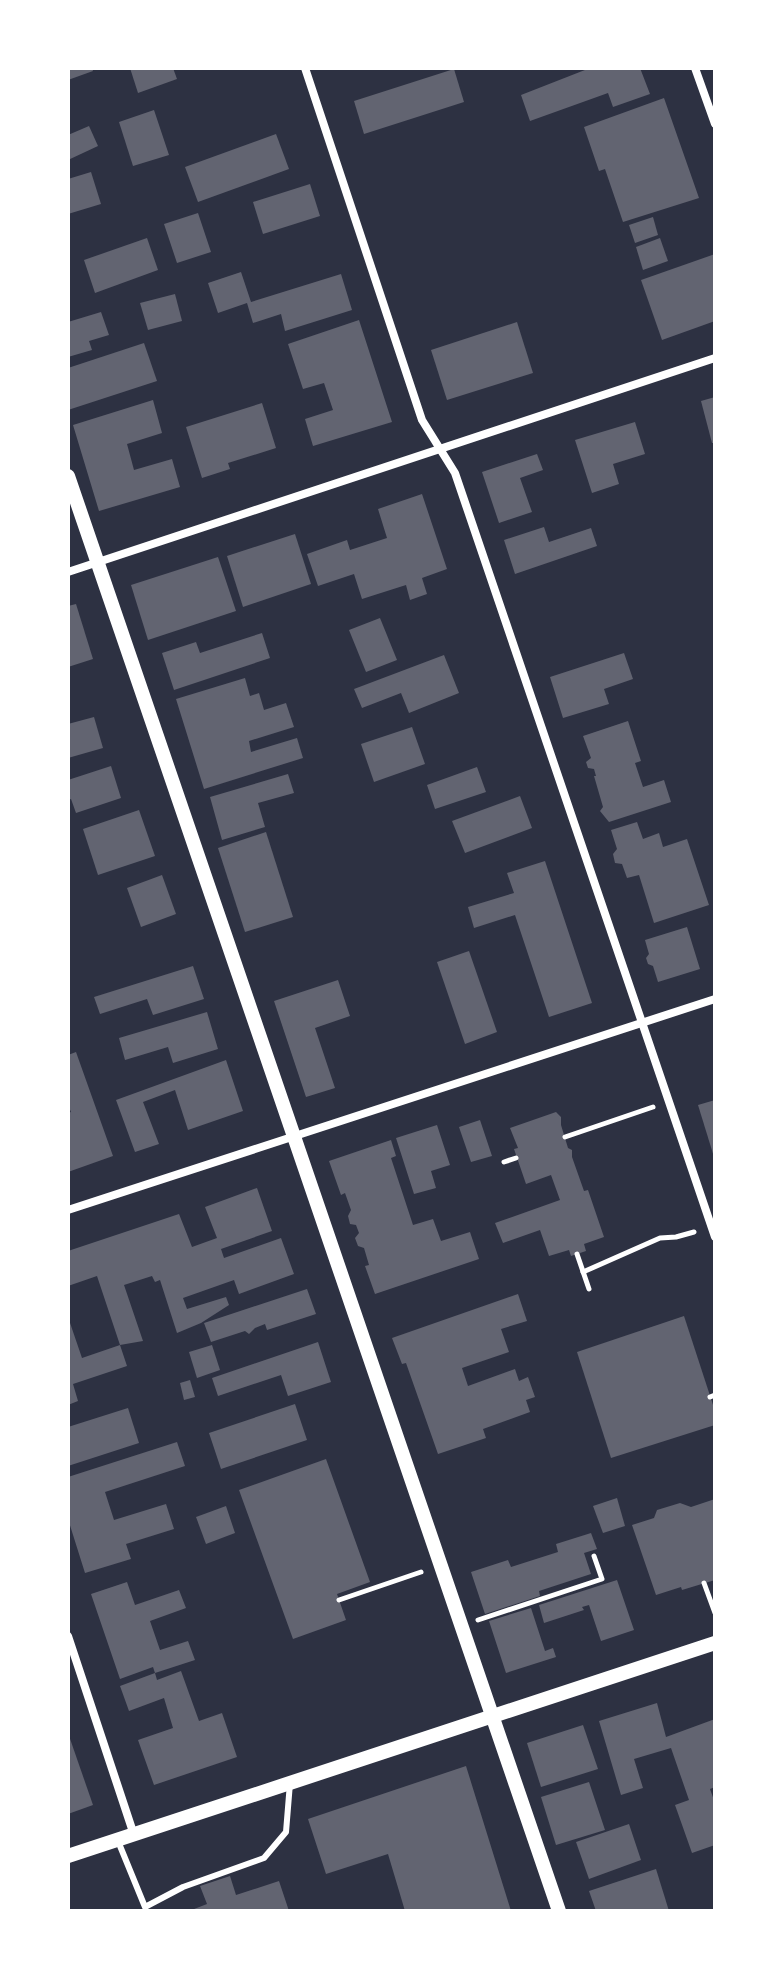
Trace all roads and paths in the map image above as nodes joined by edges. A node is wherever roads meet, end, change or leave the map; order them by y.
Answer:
1 (305, 68) edge
2 (695, 68) edge
3 (715, 124) edge
4 (715, 358) edge
5 (440, 449) junction
6 (68, 476) edge
7 (98, 563) junction
8 (68, 572) edge
9 (715, 999) edge
10 (642, 1023) junction
11 (635, 1113) dead end
12 (294, 1136) junction
13 (565, 1137) dead end
14 (516, 1158) dead end
15 (504, 1162) dead end
16 (68, 1210) edge
17 (676, 1237) dead end
18 (715, 1237) edge
19 (577, 1254) dead end
20 (583, 1272) junction
21 (589, 1289) dead end
22 (594, 1556) dead end
23 (441, 1565) junction
24 (704, 1583) dead end
25 (339, 1600) dead end
26 (715, 1613) edge
27 (461, 1625) junction
28 (68, 1636) edge
29 (715, 1643) edge
30 (493, 1716) junction
31 (290, 1783) junction
32 (134, 1835) junction
33 (118, 1840) junction
34 (68, 1856) edge
35 (146, 1909) edge
36 (559, 1911) edge

1 - 5 street
2 - 3 street
4 - 5 street
5 - 7 street
5 - 10 street
6 - 7 street
7 - 8 street
7 - 12 street
9 - 10 street
10 - 12 street
10 - 18 street
11 - 13 path
12 - 16 street
12 - 23 street
14 - 15 path
17 - 20 path
19 - 20 path
20 - 21 path
22 - 27 path
23 - 25 path
23 - 27 street
24 - 26 path
27 - 30 street
28 - 32 street
29 - 30 street
30 - 31 street
30 - 36 street
31 - 32 street
31 - 35 lane
32 - 33 street
33 - 34 street
33 - 35 lane

